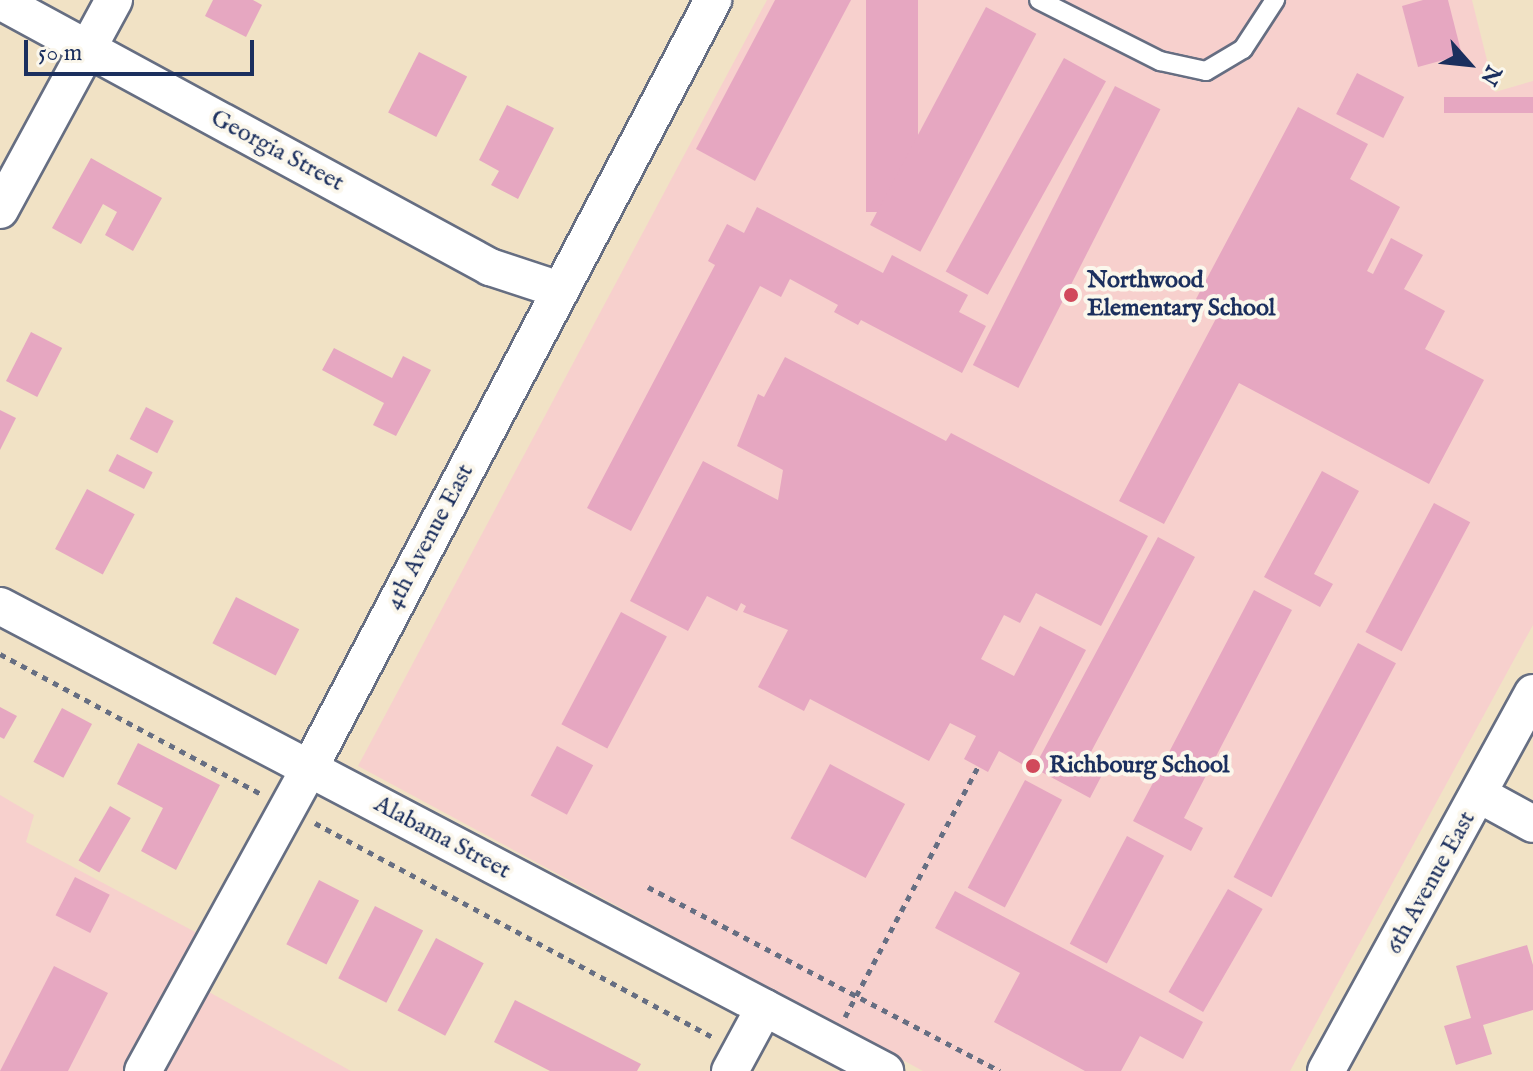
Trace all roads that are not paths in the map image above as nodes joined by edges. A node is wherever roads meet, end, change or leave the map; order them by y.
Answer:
1 (114, 0) edge
2 (713, 0) edge
3 (1039, 0) edge
4 (1275, 0) edge
5 (0, 1) edge
6 (88, 49) junction
7 (0, 210) edge
8 (560, 290) junction
9 (0, 606) edge
10 (1533, 693) edge
11 (309, 769) junction
12 (1480, 795) junction
13 (1533, 824) edge
14 (764, 1008) junction
15 (735, 1062) edge
16 (143, 1071) edge
17 (885, 1071) edge
18 (1326, 1071) edge

1 - 6 street
2 - 8 street, 4th Avenue East
3 - 4 lane
5 - 6 street, Georgia Street
6 - 7 street
6 - 8 street, Georgia Street
8 - 11 street, 4th Avenue East
9 - 11 street, Alabama Street
10 - 12 street, 6th Avenue East
11 - 14 street, Alabama Street
11 - 16 street, 4th Avenue East
12 - 13 street
12 - 18 street, 6th Avenue East
14 - 15 street
14 - 17 street, Alabama Street

